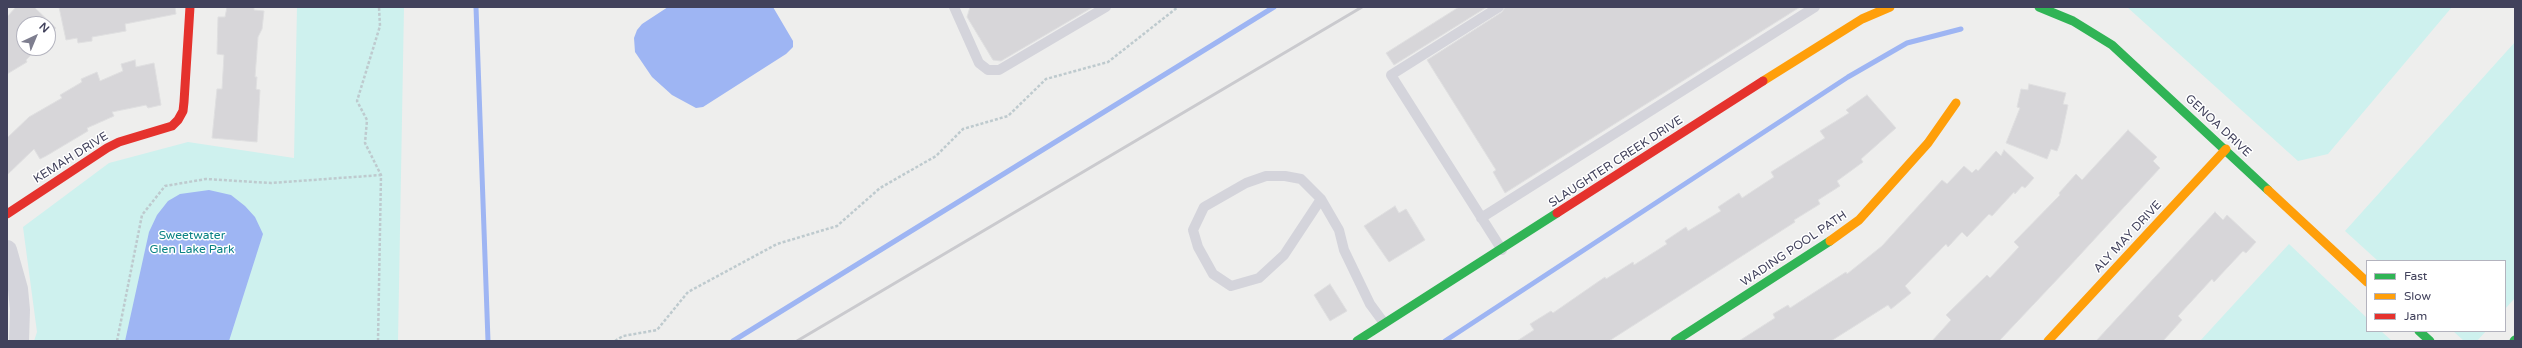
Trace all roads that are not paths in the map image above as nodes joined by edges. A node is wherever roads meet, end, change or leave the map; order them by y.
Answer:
1 (190, 7) edge
2 (954, 7) edge
3 (1106, 7) edge
4 (1499, 7) edge
5 (1815, 7) edge
6 (1890, 7) edge
7 (2039, 7) edge
8 (1956, 103) dead end
9 (2226, 149) junction
10 (1321, 199) junction
11 (7, 214) edge
12 (1480, 218) junction
13 (7, 250) edge
14 (1502, 250) junction
15 (2366, 281) edge
16 (1384, 324) junction
17 (2420, 332) edge
18 (18, 341) edge
19 (1357, 341) edge
20 (1674, 341) edge
21 (2048, 341) edge
22 (2430, 341) edge

1 - 11 street, KEMAH DRIVE
2 - 3 lane
4 - 12 lane
5 - 12 lane
6 - 14 street, SLAUGHTER CREEK DRIVE
7 - 9 street, GENOA DRIVE
8 - 20 street, WADING POOL PATH
9 - 15 street, GENOA DRIVE
9 - 21 street, ALY MAY DRIVE
10 - 10 lane
10 - 16 lane
12 - 14 lane
13 - 18 street
14 - 16 street, SLAUGHTER CREEK DRIVE
16 - 19 street, SLAUGHTER CREEK DRIVE
17 - 22 street

